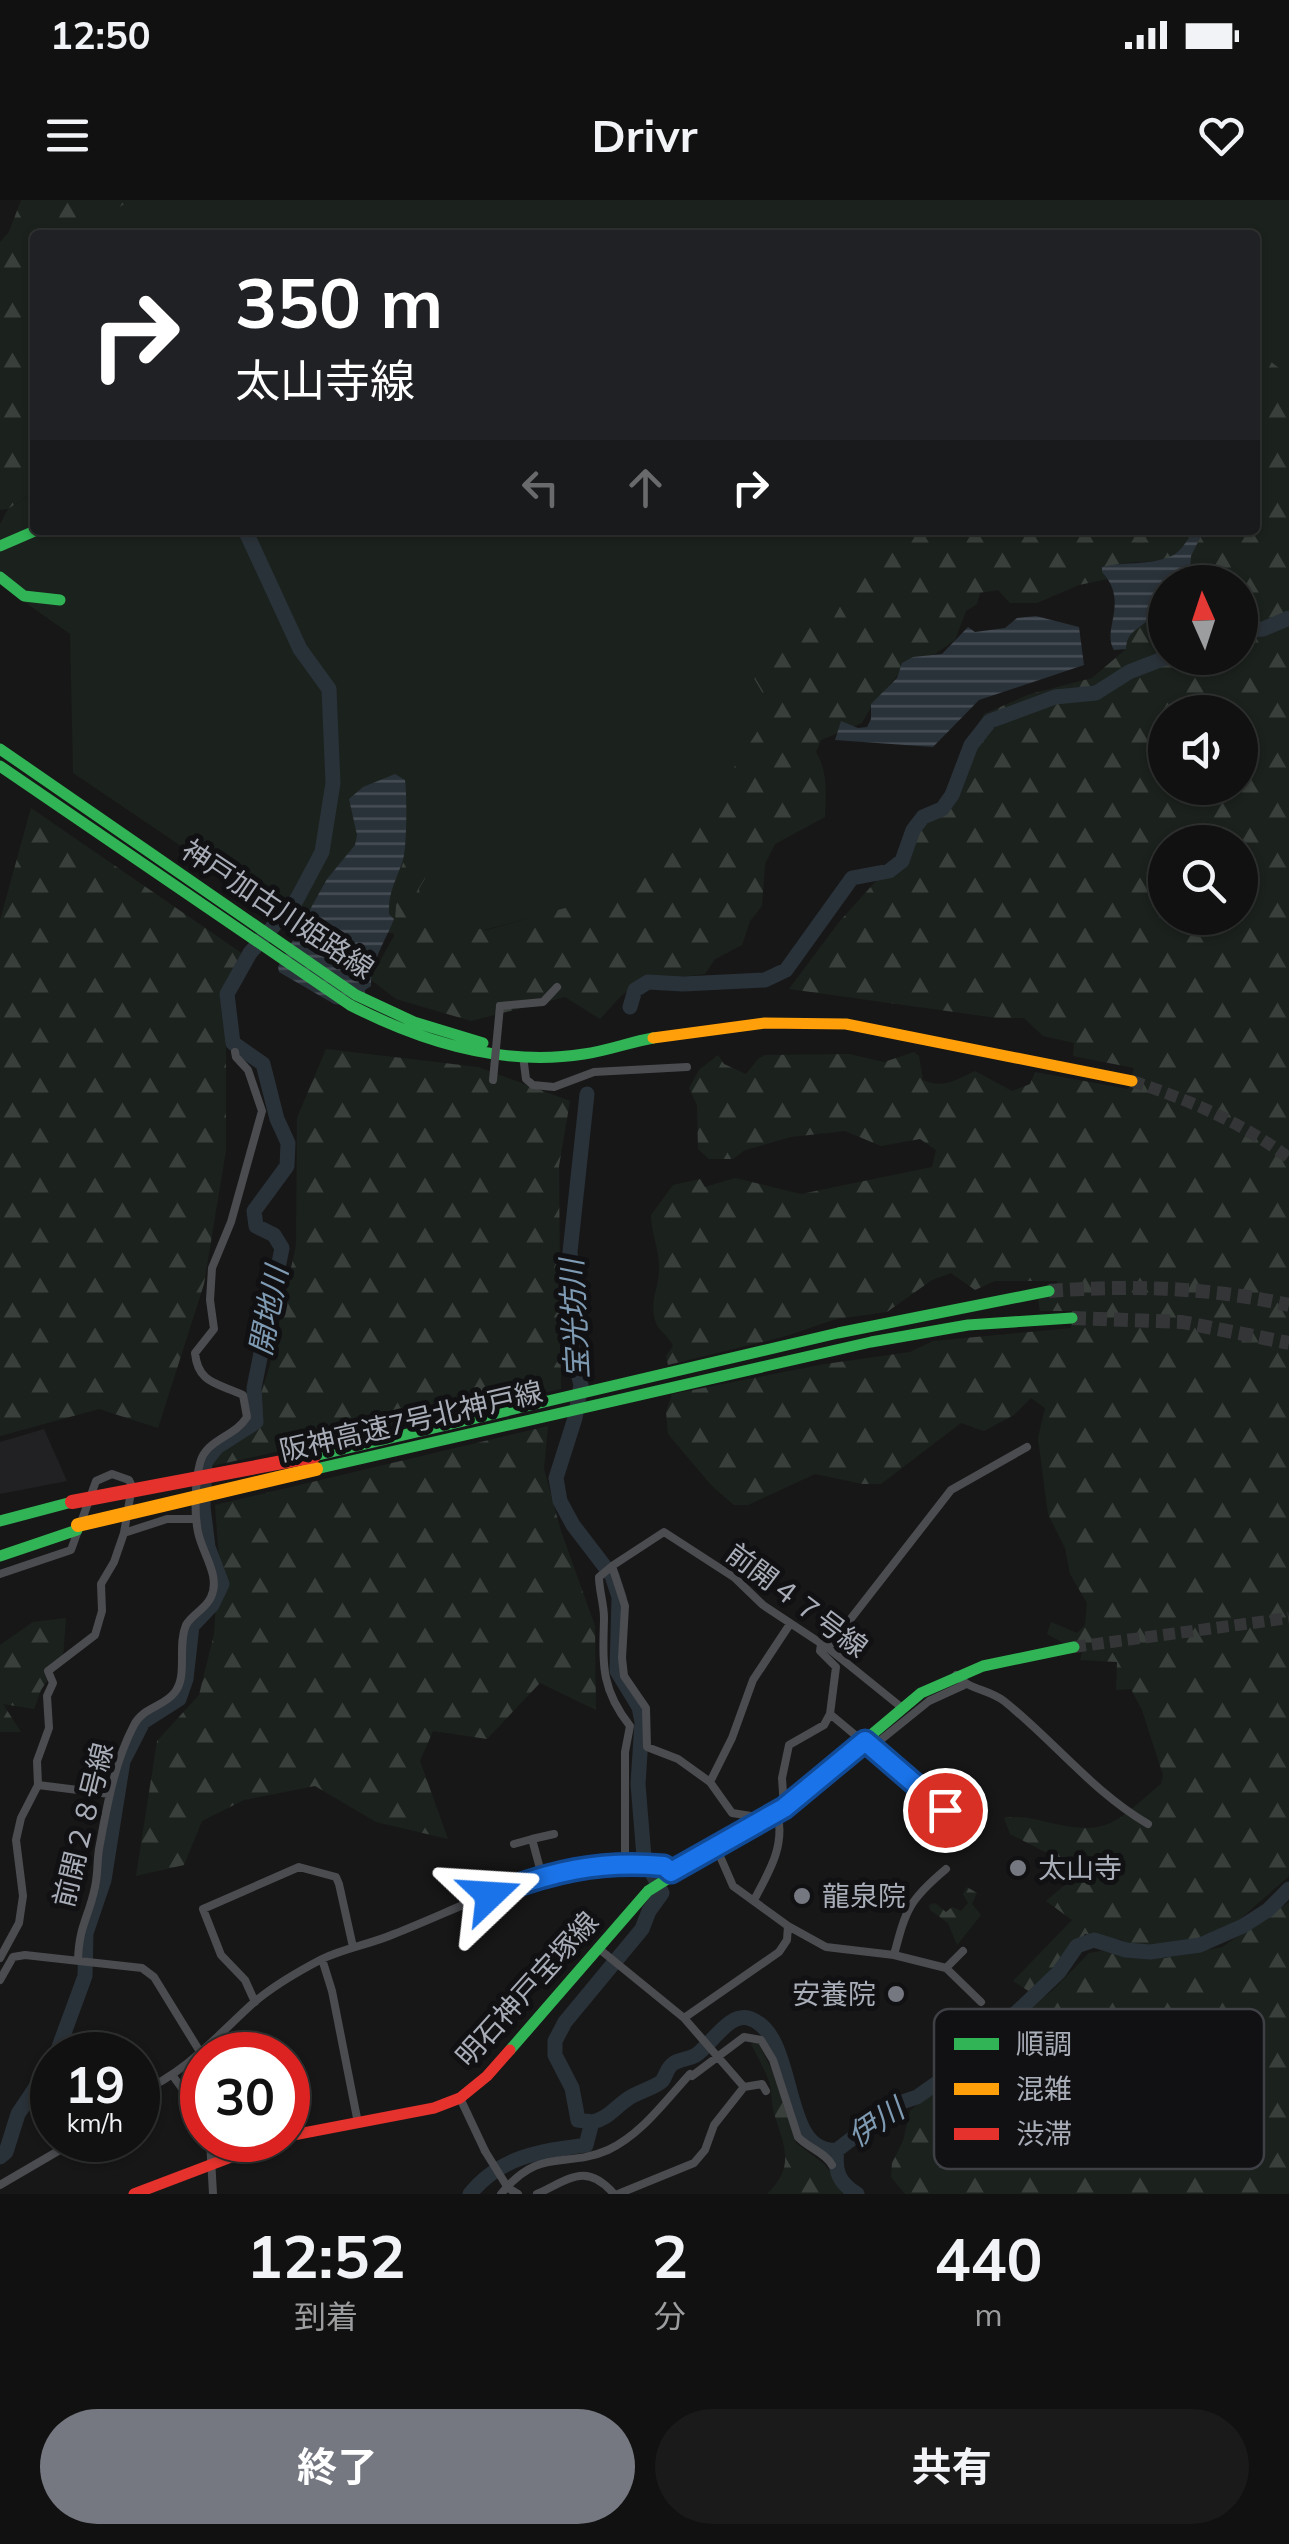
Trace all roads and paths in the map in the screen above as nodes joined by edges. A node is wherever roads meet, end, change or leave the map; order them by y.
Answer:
1 (30, 533) edge
2 (0, 546) edge
3 (0, 576) edge
4 (60, 600) dead end
5 (0, 749) edge
6 (0, 766) edge
7 (238, 922) junction
8 (557, 987) dead end
9 (371, 1009) junction
10 (614, 1046) junction
11 (236, 1052) dead end
12 (523, 1056) junction
13 (687, 1067) dead end
14 (494, 1080) dead end
15 (1132, 1081) tunnel mouth
16 (1049, 1290) tunnel mouth
17 (1072, 1318) tunnel mouth
18 (728, 1367) junction
19 (1026, 1447) dead end
20 (315, 1462) junction
21 (196, 1518) junction
22 (0, 1519) edge
23 (78, 1527) junction
24 (124, 1533) junction
25 (0, 1547) edge
26 (0, 1556) edge
27 (612, 1566) dead end
28 (0, 1574) edge
29 (790, 1624) junction
30 (824, 1646) junction
31 (1074, 1647) tunnel mouth
32 (960, 1680) junction
33 (901, 1707) junction
34 (830, 1714) junction
35 (868, 1744) junction
36 (710, 1782) junction
37 (38, 1785) junction
38 (110, 1794) junction
39 (780, 1810) junction
40 (945, 1810) dead end
41 (759, 1824) junction
42 (1148, 1824) dead end
43 (554, 1834) dead end
44 (532, 1839) junction
45 (514, 1844) dead end
46 (716, 1847) junction
47 (624, 1862) junction
48 (946, 1868) dead end
49 (542, 1876) junction
50 (662, 1879) junction
51 (754, 1900) junction
52 (788, 1926) junction
53 (353, 1947) junction
54 (601, 1951) junction
55 (964, 1951) dead end
56 (1, 1953) edge
57 (894, 1955) junction
58 (322, 1959) junction
59 (82, 1960) junction
60 (946, 1968) junction
61 (0, 1980) edge
62 (255, 2002) junction
63 (982, 2002) dead end
64 (684, 2018) junction
65 (188, 2032) edge
66 (225, 2032) edge
67 (717, 2055) junction
68 (180, 2071) edge
69 (173, 2076) junction
70 (160, 2082) edge
71 (180, 2086) edge
72 (744, 2087) junction
73 (766, 2091) dead end
74 (460, 2098) junction
75 (358, 2123) junction
76 (310, 2132) edge
77 (39, 2162) edge
78 (218, 2162) edge
79 (210, 2165) junction
80 (832, 2165) dead end
81 (0, 2185) edge
82 (514, 2193) edge
83 (134, 2194) edge
84 (214, 2194) edge
85 (501, 2194) edge
86 (536, 2194) edge
87 (616, 2194) edge

1 - 2 main road
3 - 4 main road
5 - 7 main road, 神戸加古川姫路線
6 - 7 main road, 神戸加古川姫路線
7 - 9 main road, 神戸加古川姫路線
8 - 14 street, bridge
9 - 10 main road, 神戸加古川姫路線
9 - 12 main road, 神戸加古川姫路線
10 - 12 main road, 神戸加古川姫路線
10 - 15 main road, 神戸加古川姫路線
11 - 21 street, 前開２８号線
12 - 13 street
16 - 18 main road, 阪神高速7号北神戸線
17 - 18 main road, 阪神高速7号北神戸線
18 - 20 main road, 阪神高速7号北神戸線
19 - 30 street
20 - 22 main road, 阪神高速7号北神戸線, bridge
20 - 23 main road, 阪神高速7号北神戸線, bridge
21 - 24 street
21 - 38 street, 前開２８号線
23 - 25 main road
23 - 26 main road
24 - 28 street
24 - 37 street
27 - 47 street
29 - 30 street, 前開４７号線
29 - 36 street
29 - 36 street, 前開４７号線
30 - 33 street, 前開４７号線
30 - 34 street
31 - 32 main road, 明石神戸宝塚線
32 - 33 main road, 明石神戸宝塚線
32 - 35 street
32 - 42 street
33 - 35 main road, 明石神戸宝塚線
34 - 35 street
34 - 39 street
35 - 39 main road, 明石神戸宝塚線
35 - 40 street
36 - 41 street
37 - 38 street
37 - 56 street
38 - 59 street, 前開２８号線
39 - 41 main road, 明石神戸宝塚線
39 - 51 street
41 - 46 main road, 明石神戸宝塚線
43 - 44 street
44 - 45 street
44 - 49 street
46 - 50 main road, 明石神戸宝塚線
46 - 51 street
47 - 49 street, 明石神戸宝塚線
47 - 50 street, 明石神戸宝塚線
48 - 57 street
49 - 53 street, 明石神戸宝塚線
50 - 54 main road, 明石神戸宝塚線
51 - 52 street
52 - 57 street
52 - 64 street
53 - 58 street, 明石神戸宝塚線
53 - 62 street
54 - 64 street
54 - 74 main road, 明石神戸宝塚線
55 - 60 street
57 - 60 street
58 - 62 street, 明石神戸宝塚線
58 - 75 street
59 - 61 street
59 - 65 street
60 - 63 street
62 - 66 street, 明石神戸宝塚線
64 - 67 street
67 - 72 street
67 - 80 street
67 - 85 street
68 - 69 street, 明石神戸宝塚線
69 - 70 street, 明石神戸宝塚線
69 - 71 street
72 - 73 street
72 - 87 street
74 - 75 main road, 明石神戸宝塚線
74 - 82 street, bridge
75 - 76 main road, 明石神戸宝塚線
77 - 81 street
78 - 79 main road
79 - 83 main road
79 - 84 street
86 - 87 street

